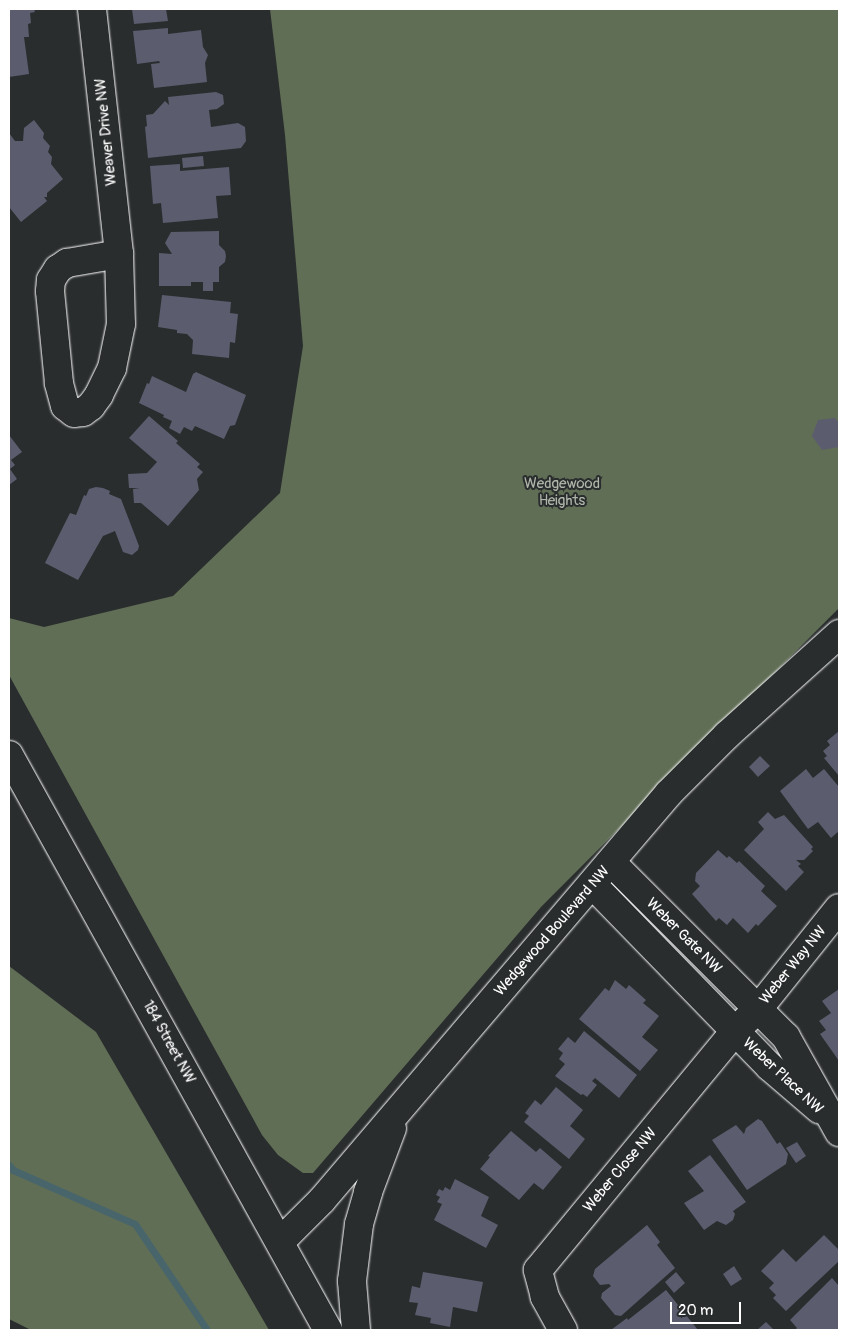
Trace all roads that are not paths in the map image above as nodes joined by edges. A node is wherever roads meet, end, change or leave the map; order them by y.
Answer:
1 (92, 9) edge
2 (119, 254) junction
3 (839, 634) edge
4 (9, 755) edge
5 (611, 862) junction
6 (592, 884) junction
7 (839, 908) edge
8 (746, 1021) junction
9 (399, 1110) junction
10 (835, 1126) edge
11 (280, 1242) junction
12 (328, 1330) edge
13 (356, 1330) edge
14 (563, 1330) edge

1 - 2 street, Weaver Drive NW
2 - 2 street, Weaver Drive NW
3 - 5 street, Wedgewood Boulevard NW
4 - 11 street, 184 Street NW
5 - 6 street, Wedgewood Boulevard NW
5 - 8 street, Weber Gate NW
6 - 8 street, Weber Gate NW
6 - 9 street, Wedgewood Boulevard NW
7 - 8 street, Weber Way NW
8 - 10 street, Weber Place NW
8 - 14 street, Weber Close NW
9 - 11 street, Wedgewood Boulevard NW
9 - 13 street
11 - 12 street, 184 Street NW

